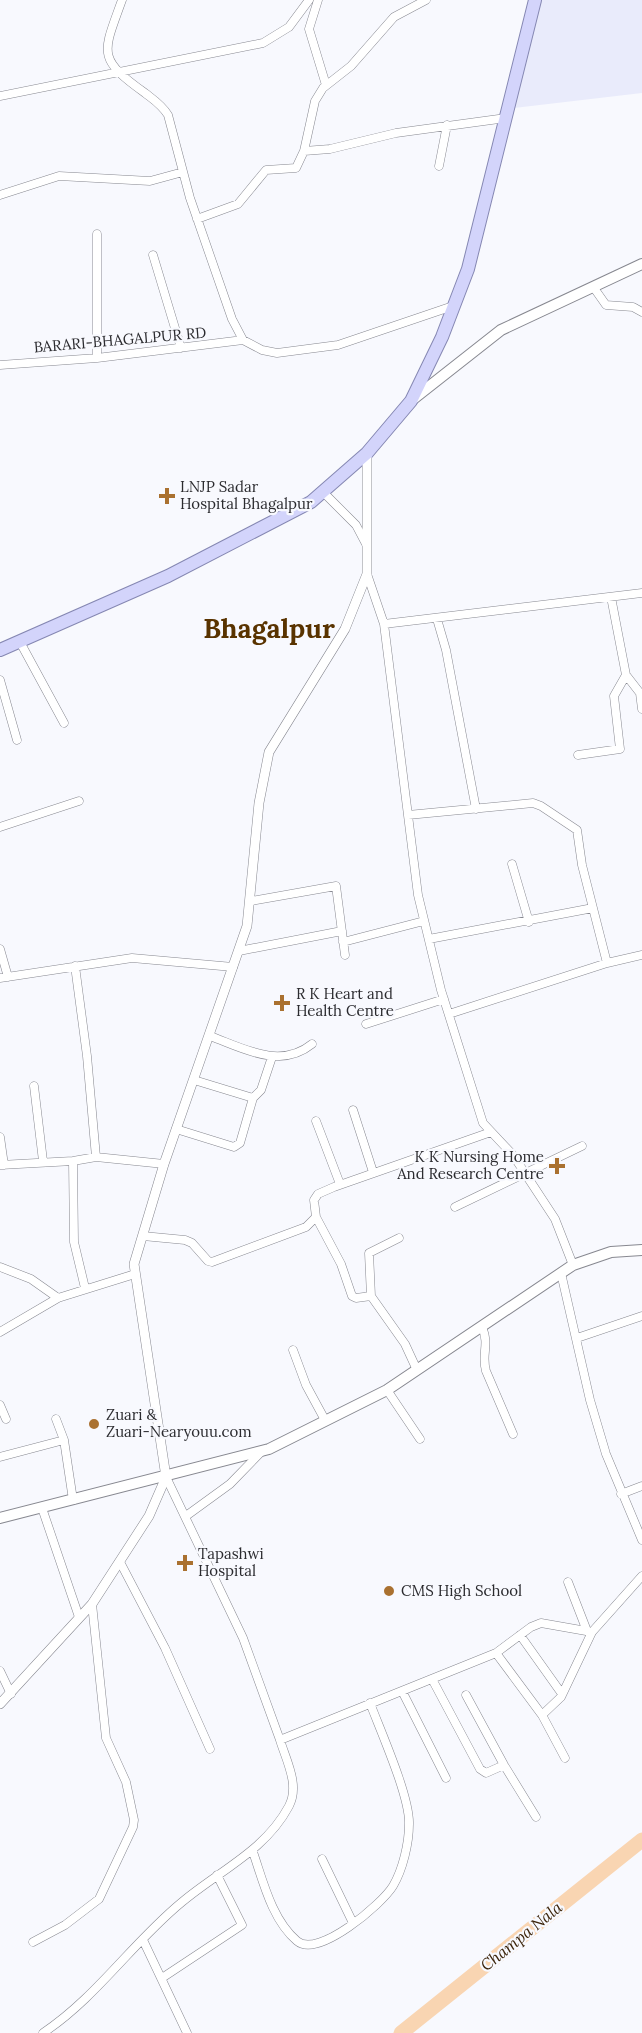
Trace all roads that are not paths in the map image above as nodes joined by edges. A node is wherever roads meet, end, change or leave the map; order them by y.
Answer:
1 (122, 0) edge
2 (309, 0) edge
3 (318, 0) edge
4 (426, 0) edge
5 (535, 0) edge
6 (116, 72) junction
7 (326, 85) junction
8 (0, 96) edge
9 (506, 118) junction
10 (447, 125) junction
11 (304, 152) junction
12 (439, 166) dead end
13 (183, 172) junction
14 (0, 195) edge
15 (197, 219) junction
16 (97, 234) dead end
17 (153, 255) dead end
18 (642, 264) edge
19 (594, 288) junction
20 (453, 306) junction
21 (642, 312) edge
22 (243, 340) junction
23 (181, 348) junction
24 (97, 358) junction
25 (0, 365) edge
26 (411, 400) junction
27 (367, 453) junction
28 (324, 493) junction
29 (368, 551) junction
30 (367, 574) junction
31 (642, 593) edge
32 (611, 597) junction
33 (437, 619) junction
34 (384, 624) junction
35 (20, 642) junction
36 (0, 650) edge
37 (626, 675) junction
38 (0, 680) edge
39 (642, 709) edge
40 (64, 723) dead end
41 (17, 740) dead end
42 (578, 755) dead end
43 (79, 801) dead end
44 (476, 809) junction
45 (408, 815) junction
46 (0, 827) edge
47 (512, 864) dead end
48 (250, 901) junction
49 (593, 908) junction
50 (424, 921) junction
51 (529, 922) junction
52 (342, 931) junction
53 (429, 939) junction
54 (344, 942) junction
55 (0, 949) edge
56 (238, 951) junction
57 (345, 955) dead end
58 (642, 955) edge
59 (607, 963) junction
60 (75, 966) junction
61 (233, 967) junction
62 (4, 977) edge
63 (444, 999) junction
64 (449, 1014) junction
65 (366, 1024) dead end
66 (210, 1036) junction
67 (312, 1044) dead end
68 (272, 1057) junction
69 (194, 1080) junction
70 (34, 1086) dead end
71 (253, 1098) junction
72 (353, 1110) dead end
73 (316, 1121) dead end
74 (176, 1129) junction
75 (491, 1132) junction
76 (0, 1137) edge
77 (582, 1146) dead end
78 (96, 1157) junction
79 (43, 1161) junction
80 (73, 1161) junction
81 (164, 1164) junction
82 (2, 1165) edge
83 (525, 1171) junction
84 (373, 1172) junction
85 (340, 1184) junction
86 (455, 1207) dead end
87 (316, 1217) junction
88 (143, 1236) junction
89 (399, 1238) dead end
90 (642, 1250) edge
91 (573, 1265) junction
92 (0, 1268) edge
93 (561, 1273) junction
94 (135, 1274) junction
95 (85, 1288) junction
96 (372, 1296) junction
97 (58, 1298) junction
98 (642, 1316) edge
99 (482, 1327) junction
100 (0, 1332) edge
101 (577, 1338) junction
102 (293, 1350) dead end
103 (417, 1370) junction
104 (387, 1390) junction
105 (0, 1406) edge
106 (6, 1419) dead end
107 (56, 1419) dead end
108 (325, 1420) junction
109 (513, 1434) dead end
110 (420, 1438) dead end
111 (63, 1440) junction
112 (262, 1451) junction
113 (0, 1457) edge
114 (165, 1477) junction
115 (642, 1486) edge
116 (621, 1494) junction
117 (73, 1500) junction
118 (42, 1508) junction
119 (186, 1516) junction
120 (0, 1518) edge
121 (642, 1540) edge
122 (120, 1562) junction
123 (642, 1576) edge
124 (568, 1582) dead end
125 (92, 1604) junction
126 (79, 1617) junction
127 (589, 1631) junction
128 (520, 1635) junction
129 (496, 1653) junction
130 (0, 1671) edge
131 (432, 1679) junction
132 (402, 1691) junction
133 (11, 1694) junction
134 (562, 1694) junction
135 (466, 1695) dead end
136 (370, 1703) junction
137 (0, 1704) edge
138 (542, 1715) junction
139 (280, 1740) junction
140 (210, 1749) dead end
141 (565, 1758) dead end
142 (504, 1764) junction
143 (446, 1778) dead end
144 (536, 1817) dead end
145 (253, 1852) junction
146 (322, 1859) dead end
147 (218, 1875) junction
148 (353, 1923) junction
149 (143, 1940) junction
150 (33, 1942) dead end
151 (162, 1978) junction
152 (57, 2029) edge
153 (43, 2033) edge
154 (187, 2033) edge

1 - 6 street
2 - 6 street
3 - 7 street
4 - 7 street
5 - 9 main road
6 - 8 street
6 - 13 street
7 - 11 street
9 - 10 street
9 - 20 main road
10 - 11 street
10 - 12 street
11 - 15 street
13 - 14 street
13 - 15 street
15 - 22 street
16 - 24 street
17 - 23 street
18 - 19 main road
19 - 21 street
19 - 26 main road
20 - 22 street
20 - 26 main road
22 - 23 street, BARARI-BHAGALPUR RD
23 - 24 street, BARARI-BHAGALPUR RD
24 - 25 street, BARARI-BHAGALPUR RD
26 - 27 main road
27 - 28 main road
27 - 29 street
28 - 29 street
28 - 35 main road
29 - 30 street
30 - 34 street
30 - 48 street
31 - 32 street
32 - 33 street
32 - 37 street
33 - 34 street
33 - 44 street
34 - 45 street
35 - 36 main road
35 - 40 street
37 - 39 street
37 - 42 street
38 - 41 street
43 - 46 street
44 - 45 street
44 - 49 street
45 - 50 street
47 - 51 street
48 - 52 street
48 - 56 street
49 - 51 street
49 - 59 street
50 - 53 street
50 - 54 street
51 - 53 street
52 - 54 street
52 - 56 street
53 - 63 street
54 - 57 street
55 - 62 street
56 - 61 street
58 - 59 street
59 - 64 street
60 - 61 street
60 - 62 street
60 - 78 street
61 - 66 street
63 - 64 street
63 - 65 street
64 - 75 street
66 - 68 street
66 - 69 street
67 - 68 street
68 - 71 street
69 - 71 street
69 - 74 street
70 - 79 street
71 - 74 street
72 - 84 street
73 - 85 street
74 - 81 street
75 - 83 street
75 - 84 street
76 - 82 street
77 - 83 street
78 - 80 street
78 - 81 street
79 - 80 street
79 - 82 street
80 - 95 street
81 - 88 street
83 - 86 street
83 - 91 street
84 - 85 street
85 - 87 street
87 - 88 street
87 - 96 street
88 - 94 street
89 - 96 street
90 - 91 main road
91 - 93 main road
92 - 97 street
93 - 99 main road
93 - 101 street
94 - 95 street
94 - 114 street
95 - 97 street
96 - 103 street
97 - 100 street
98 - 101 street
99 - 103 main road
99 - 109 street
101 - 116 street
102 - 108 street
103 - 104 main road
104 - 108 main road
104 - 110 street
105 - 106 street
107 - 111 street
108 - 112 main road
111 - 113 street
111 - 117 street
112 - 114 main road
112 - 119 street
114 - 117 main road
114 - 119 street
114 - 122 street
115 - 116 street
116 - 121 street
117 - 118 main road
118 - 120 main road
118 - 126 street
119 - 139 street
122 - 125 street
122 - 140 street
123 - 127 street
124 - 127 street
125 - 126 street
125 - 150 street
126 - 133 street
127 - 128 street
127 - 134 street
128 - 129 street
128 - 134 street
129 - 131 street
129 - 138 street
130 - 133 street
131 - 132 street
131 - 142 street
132 - 136 street
132 - 143 street
133 - 137 street
134 - 138 street
135 - 142 street
136 - 139 street
136 - 148 street
138 - 141 street
139 - 145 street
142 - 144 street
145 - 147 street
145 - 148 street
146 - 148 street
147 - 149 street
147 - 151 street
149 - 151 street
149 - 152 street
151 - 154 street
152 - 153 street

